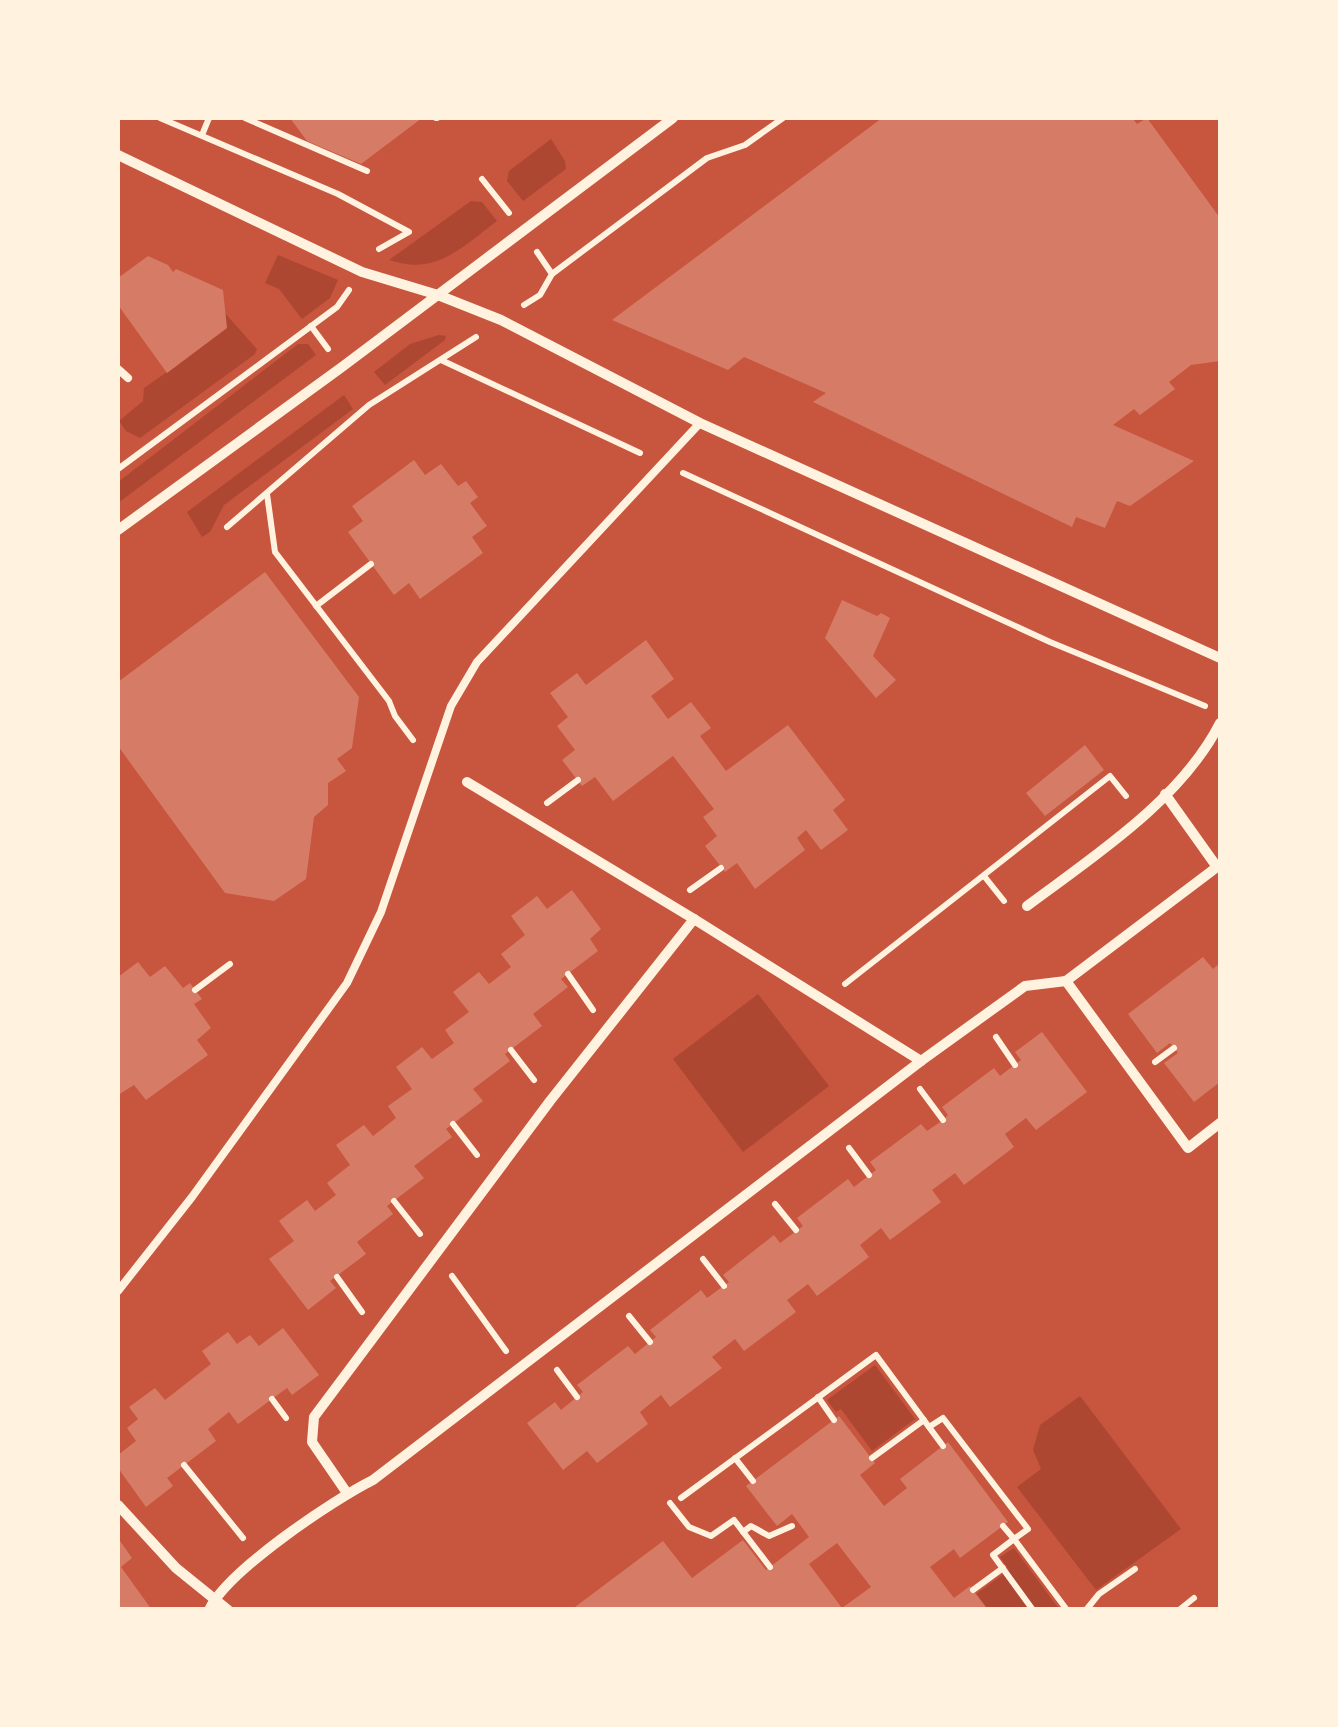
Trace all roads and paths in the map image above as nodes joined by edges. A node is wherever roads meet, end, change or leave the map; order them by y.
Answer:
1 (160, 118) edge
2 (209, 118) edge
3 (245, 118) edge
4 (673, 118) edge
5 (202, 136) junction
6 (118, 155) edge
7 (367, 172) dead end
8 (362, 272) junction
9 (438, 295) junction
10 (442, 360) dead end
11 (118, 369) edge
12 (128, 378) dead end
13 (700, 424) junction
14 (663, 463) junction
15 (118, 469) edge
16 (267, 493) dead end
17 (118, 530) edge
18 (371, 564) dead end
19 (316, 606) junction
20 (1220, 658) edge
21 (1220, 712) edge
22 (1220, 723) edge
23 (432, 762) junction
24 (467, 782) dead end
25 (1165, 794) junction
26 (1143, 818) junction
27 (984, 876) junction
28 (1027, 906) dead end
29 (1015, 914) dead end
30 (694, 919) junction
31 (230, 964) dead end
32 (568, 974) dead end
33 (1066, 981) junction
34 (196, 990) dead end
35 (824, 1000) junction
36 (608, 1029) junction
37 (510, 1050) dead end
38 (921, 1062) junction
39 (550, 1101) junction
40 (1220, 1123) edge
41 (453, 1124) dead end
42 (494, 1177) junction
43 (394, 1201) dead end
44 (435, 1253) junction
45 (336, 1276) dead end
46 (118, 1291) edge
47 (378, 1334) junction
48 (518, 1368) junction
49 (818, 1397) junction
50 (834, 1420) dead end
51 (927, 1423) junction
52 (943, 1446) dead end
53 (735, 1458) junction
54 (872, 1458) dead end
55 (184, 1465) dead end
56 (752, 1480) dead end
57 (347, 1493) junction
58 (681, 1498) dead end
59 (670, 1504) dead end
60 (118, 1506) edge
61 (792, 1526) dead end
62 (1002, 1526) dead end
63 (743, 1532) junction
64 (1014, 1539) junction
65 (259, 1558) junction
66 (770, 1567) dead end
67 (1003, 1568) junction
68 (1134, 1569) dead end
69 (973, 1590) dead end
70 (214, 1597) junction
71 (1194, 1598) dead end
72 (209, 1610) edge
73 (228, 1610) edge
74 (1033, 1610) edge
75 (1066, 1610) edge
76 (1086, 1610) edge
77 (1179, 1610) edge

1 - 5 path
2 - 5 path
3 - 7 path
4 - 9 street
5 - 8 path
6 - 8 street
8 - 9 street
8 - 15 path
9 - 13 street
9 - 17 street
10 - 14 path
11 - 12 lane
13 - 14 lane
13 - 20 street
14 - 21 path
14 - 23 lane
16 - 19 path
18 - 19 path
19 - 23 path
22 - 25 street
23 - 46 lane
24 - 30 street
25 - 26 street
25 - 33 street
26 - 27 path
26 - 28 street
27 - 29 path
27 - 35 path
30 - 35 street
30 - 36 street
31 - 34 path
32 - 36 path
33 - 38 street
33 - 40 street
35 - 38 street
36 - 39 street
37 - 39 path
38 - 48 street
39 - 42 street
41 - 42 path
42 - 44 street
43 - 44 path
44 - 47 street
44 - 48 path
45 - 47 path
47 - 57 street
48 - 57 street
49 - 50 path
49 - 51 path
49 - 53 path
51 - 52 path
51 - 54 path
51 - 64 path
53 - 56 path
53 - 58 path
55 - 65 path
57 - 65 street
59 - 63 path
60 - 70 street
61 - 63 path
62 - 64 path
63 - 66 path
64 - 67 path
64 - 75 path
65 - 70 street
67 - 69 path
67 - 74 path
68 - 76 path
70 - 72 street
70 - 73 street
71 - 77 path

